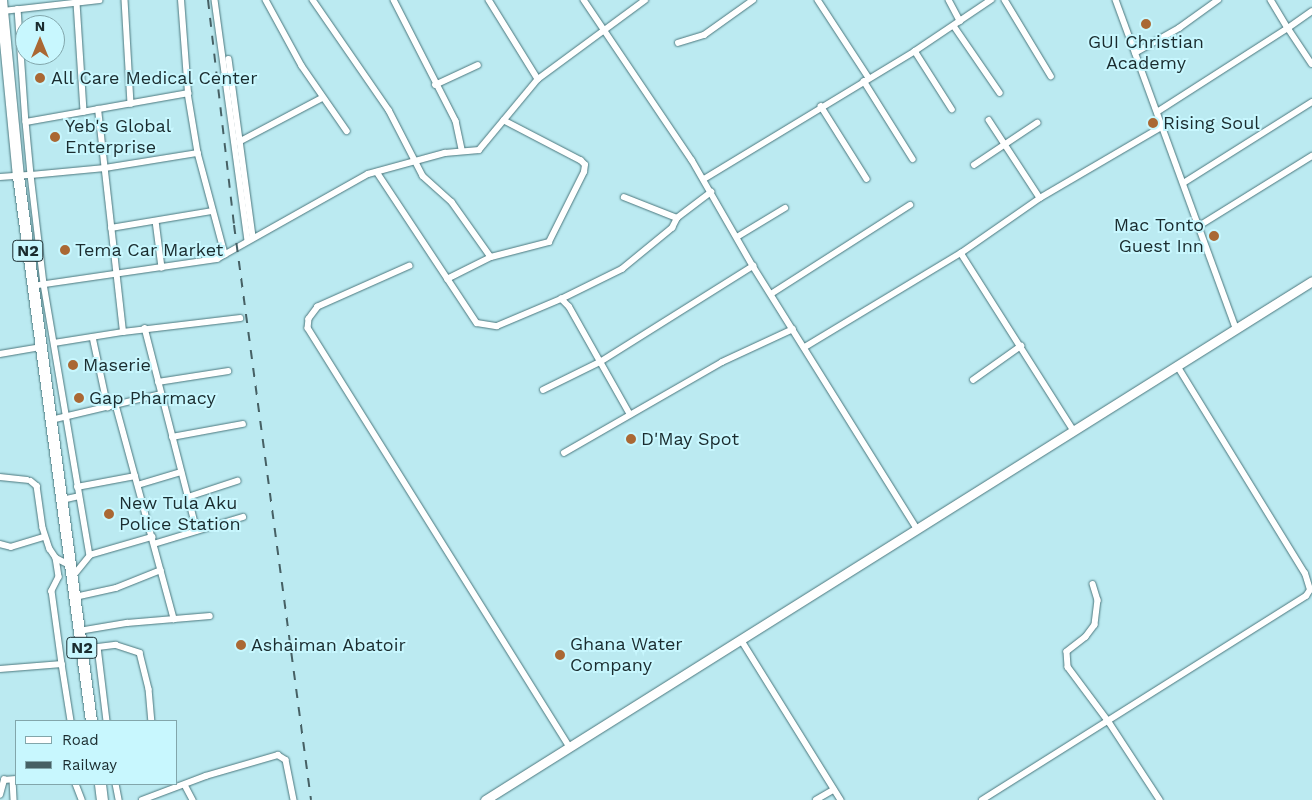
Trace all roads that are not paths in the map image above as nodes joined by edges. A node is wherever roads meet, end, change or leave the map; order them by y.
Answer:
1 (99, 0) edge
2 (125, 0) edge
3 (181, 0) edge
4 (215, 0) edge
5 (266, 0) edge
6 (313, 0) edge
7 (394, 0) edge
8 (489, 0) edge
9 (584, 0) edge
10 (645, 0) edge
11 (753, 0) edge
12 (818, 0) edge
13 (949, 0) edge
14 (991, 0) edge
15 (1005, 0) edge
16 (1116, 0) edge
17 (1218, 0) edge
18 (1271, 0) edge
19 (75, 2) edge
20 (2, 6) edge
21 (18, 9) junction
22 (1312, 12) edge
23 (960, 21) junction
24 (954, 26) junction
25 (1288, 28) junction
26 (605, 32) junction
27 (678, 43) dead end
28 (915, 51) junction
29 (1135, 53) junction
30 (229, 59) dead end
31 (1312, 64) edge
32 (478, 65) dead end
33 (1051, 76) dead end
34 (538, 79) junction
35 (867, 79) junction
36 (435, 85) junction
37 (188, 94) junction
38 (1000, 94) dead end
39 (322, 98) junction
40 (1312, 102) edge
41 (131, 104) junction
42 (821, 106) junction
43 (952, 109) dead end
44 (98, 110) junction
45 (84, 112) junction
46 (1157, 112) junction
47 (989, 120) dead end
48 (504, 121) junction
49 (26, 122) junction
50 (1037, 123) dead end
51 (1163, 126) junction
52 (347, 131) dead end
53 (239, 142) junction
54 (1004, 144) junction
55 (462, 150) junction
56 (198, 153) junction
57 (1312, 156) edge
58 (913, 159) dead end
59 (415, 161) junction
60 (974, 165) dead end
61 (105, 168) junction
62 (377, 172) junction
63 (31, 175) junction
64 (0, 176) edge
65 (18, 176) junction
66 (867, 178) dead end
67 (704, 179) junction
68 (1184, 182) junction
69 (712, 192) junction
70 (624, 197) dead end
71 (1040, 198) junction
72 (910, 205) dead end
73 (786, 208) dead end
74 (214, 211) junction
75 (677, 218) junction
76 (156, 220) junction
77 (1199, 226) junction
78 (110, 228) junction
79 (253, 236) junction
80 (738, 237) junction
81 (248, 241) junction
82 (961, 253) junction
83 (225, 254) junction
84 (491, 257) junction
85 (410, 266) dead end
86 (753, 266) junction
87 (162, 268) junction
88 (116, 274) junction
89 (447, 278) junction
90 (1312, 281) edge
91 (44, 284) junction
92 (32, 286) junction
93 (771, 294) junction
94 (561, 299) junction
95 (240, 318) dead end
96 (144, 328) junction
97 (1236, 328) junction
98 (793, 329) junction
99 (123, 332) junction
100 (93, 337) junction
101 (54, 343) junction
102 (1021, 346) junction
103 (41, 347) junction
104 (805, 347) junction
105 (0, 354) edge
106 (600, 362) junction
107 (1177, 366) junction
108 (228, 371) dead end
109 (973, 380) dead end
110 (158, 382) junction
111 (543, 390) dead end
112 (161, 394) junction
113 (116, 405) junction
114 (108, 407) junction
115 (630, 415) junction
116 (69, 416) junction
117 (51, 420) junction
118 (243, 424) dead end
119 (1074, 430) junction
120 (172, 437) junction
121 (564, 453) dead end
122 (181, 472) junction
123 (134, 476) junction
124 (0, 477) edge
125 (237, 481) dead end
126 (138, 485) junction
127 (77, 487) junction
128 (79, 496) junction
129 (188, 497) junction
130 (62, 500) junction
131 (243, 517) dead end
132 (197, 530) junction
133 (918, 530) junction
134 (44, 536) junction
135 (152, 537) junction
136 (0, 544) edge
137 (154, 544) junction
138 (90, 554) junction
139 (56, 558) junction
140 (72, 570) junction
141 (161, 570) junction
142 (1093, 584) dead end
143 (74, 597) junction
144 (210, 616) dead end
145 (174, 619) junction
146 (79, 631) junction
147 (742, 641) junction
148 (98, 647) junction
149 (82, 649) junction
150 (62, 664) junction
151 (0, 669) edge
152 (71, 720) edge
153 (91, 720) edge
154 (107, 720) edge
155 (152, 720) edge
156 (1109, 722) junction
157 (570, 747) junction
158 (14, 779) edge
159 (2, 780) edge
160 (76, 785) edge
161 (100, 785) edge
162 (116, 785) edge
163 (185, 785) junction
164 (169, 787) edge
165 (833, 790) junction
166 (0, 795) edge
167 (14, 800) edge
168 (82, 800) edge
169 (102, 800) edge
170 (119, 800) edge
171 (142, 800) edge
172 (193, 800) edge
173 (294, 800) edge
174 (485, 800) edge
175 (816, 800) edge
176 (841, 800) edge
177 (982, 800) edge
178 (1160, 800) edge

1 - 19 street
2 - 41 street
3 - 37 street
4 - 81 street
5 - 39 street
6 - 59 street
7 - 36 street
8 - 34 street
9 - 26 street
10 - 26 street
11 - 27 street
12 - 35 street
13 - 23 street
14 - 23 street
15 - 33 street
16 - 29 street
17 - 29 street
18 - 25 street
19 - 21 street
19 - 45 street
20 - 21 street
20 - 65 highway, N2
21 - 49 street
22 - 25 street
23 - 24 street
24 - 28 street
24 - 38 street
25 - 31 street
25 - 46 street
26 - 34 street
26 - 67 street
28 - 35 street
28 - 43 street
29 - 46 street
30 - 53 street
32 - 36 street
34 - 48 street
35 - 42 street
35 - 58 street
36 - 55 street
37 - 41 street
37 - 56 street
39 - 52 street
39 - 53 street
40 - 68 street
41 - 44 street
42 - 66 street
42 - 67 street
44 - 45 street
44 - 61 street
45 - 49 street
46 - 51 street
47 - 54 street
48 - 55 street
48 - 84 street
49 - 63 street
50 - 54 street
51 - 68 street
51 - 71 street
53 - 79 street
54 - 60 street
54 - 71 street
55 - 59 street
56 - 61 street
56 - 74 street
57 - 77 street
59 - 62 street
59 - 84 street
61 - 63 street
61 - 78 street
62 - 79 street
62 - 89 street
63 - 65 street
63 - 91 street
64 - 65 street
65 - 92 highway, N2
67 - 69 street
68 - 77 street
69 - 75 street
69 - 80 street
70 - 75 street
71 - 82 street
72 - 93 street
73 - 80 street
74 - 76 street
74 - 83 street
75 - 94 street
76 - 78 street
76 - 87 street
77 - 97 street
78 - 88 street
79 - 81 street
80 - 86 street
81 - 83 street
82 - 102 street
82 - 104 street
83 - 87 street
84 - 89 street
85 - 157 street
86 - 93 street
86 - 106 street
87 - 88 street
88 - 91 street
88 - 99 street
89 - 94 street
90 - 97 street
91 - 92 street
91 - 101 street
92 - 103 highway, N2
93 - 98 street
94 - 106 street
95 - 96 street
96 - 99 street
96 - 110 street
97 - 107 street
98 - 104 street
98 - 115 street
99 - 100 street
100 - 101 street
100 - 114 street
101 - 116 street
102 - 109 street
102 - 119 street
103 - 105 street
103 - 117 highway, N2
104 - 133 street
106 - 111 street
106 - 115 street
107 - 119 street
107 - 156 street
108 - 110 street
110 - 112 street
112 - 113 street
112 - 120 street
113 - 114 street
113 - 123 street
114 - 116 street
115 - 121 street
116 - 117 street
116 - 127 street
117 - 130 highway, N2
118 - 120 street
119 - 133 street
120 - 122 street
122 - 126 street
122 - 129 street
123 - 126 street
123 - 127 street
124 - 134 street
125 - 129 street
126 - 135 street
127 - 128 street
128 - 130 street
128 - 138 street
129 - 132 street
130 - 140 highway, N2
131 - 132 street
132 - 137 street
133 - 147 street
134 - 136 street
134 - 139 street
135 - 137 street
135 - 138 street
137 - 141 street
138 - 140 street
139 - 140 street
139 - 150 street
140 - 143 highway, N2
141 - 143 street
141 - 145 street
142 - 156 street
143 - 146 highway, N2
144 - 145 street
145 - 146 street
146 - 149 highway, N2
147 - 157 street
147 - 165 street
148 - 149 street
148 - 154 street
148 - 155 street
149 - 153 highway, N2
150 - 151 street
150 - 152 street
156 - 177 street
156 - 178 street
157 - 174 street
158 - 159 street
158 - 167 street
159 - 166 street
160 - 168 street
161 - 169 highway
162 - 170 street
163 - 164 street
163 - 172 street
163 - 173 street
164 - 171 street
165 - 175 street
165 - 176 street

